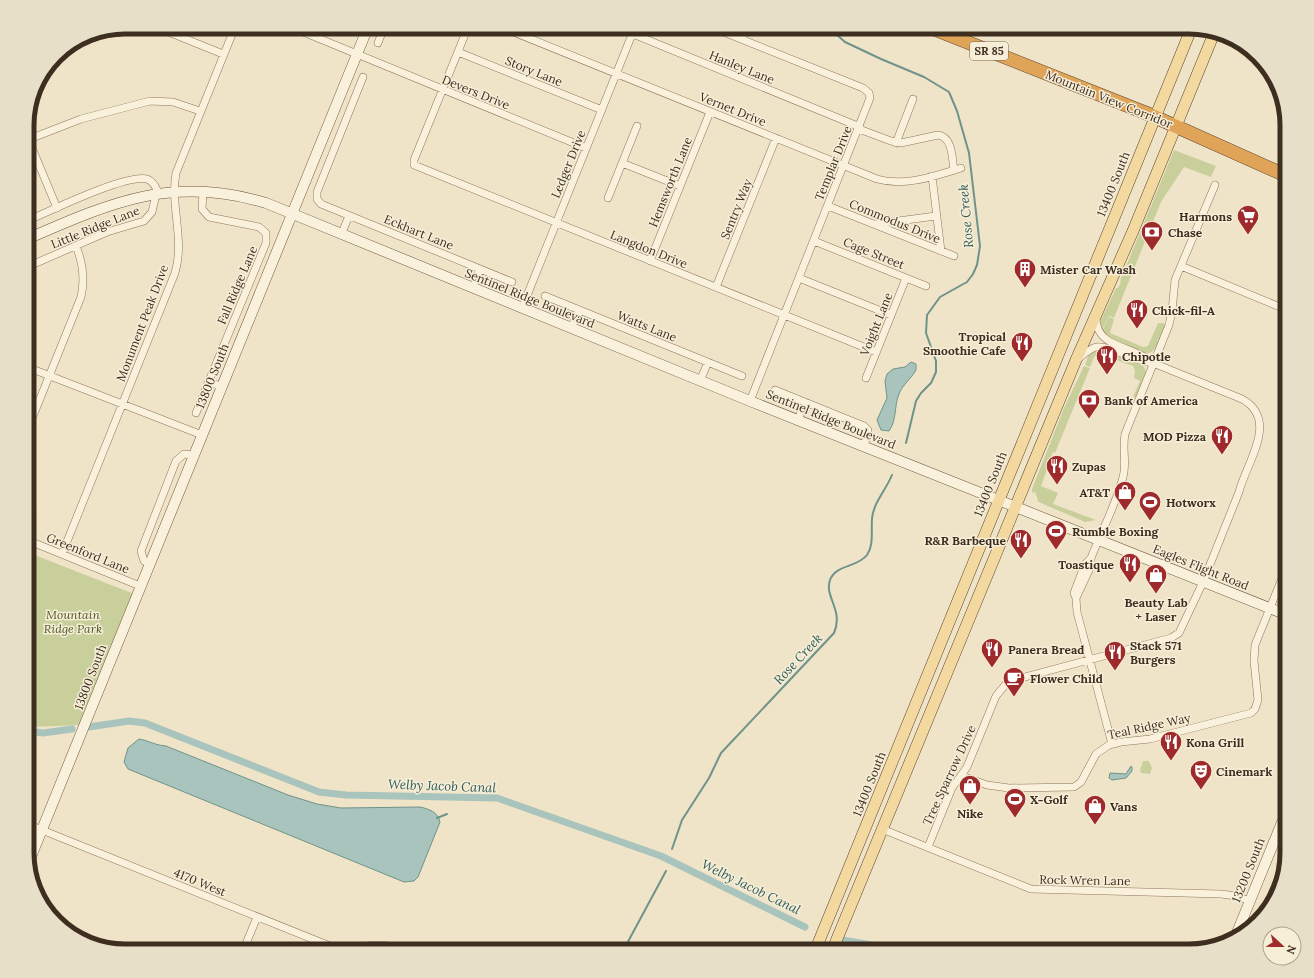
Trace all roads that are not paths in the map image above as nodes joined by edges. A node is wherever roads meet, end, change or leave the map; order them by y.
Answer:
1 (173, 34) edge
2 (232, 34) edge
3 (308, 34) edge
4 (365, 34) edge
5 (381, 34) edge
6 (465, 34) edge
7 (518, 34) edge
8 (631, 34) edge
9 (642, 34) edge
10 (728, 34) edge
11 (744, 34) edge
12 (946, 34) edge
13 (1189, 34) edge
14 (1212, 37) edge
15 (742, 40) junction
16 (378, 43) dead end
17 (458, 52) junction
18 (223, 54) junction
19 (357, 55) junction
20 (616, 73) junction
21 (363, 77) dead end
22 (441, 90) junction
23 (913, 99) dead end
24 (337, 104) junction
25 (351, 109) junction
26 (602, 110) junction
27 (200, 111) junction
28 (710, 112) junction
29 (1155, 117) junction
30 (637, 126) dead end
31 (1176, 127) junction
32 (859, 128) junction
33 (34, 136) edge
34 (776, 138) junction
35 (896, 143) junction
36 (586, 148) junction
37 (34, 152) edge
38 (314, 160) junction
39 (622, 163) junction
40 (328, 165) junction
41 (844, 165) junction
42 (958, 169) joint
43 (1280, 173) edge
44 (932, 176) junction
45 (1215, 185) dead end
46 (680, 186) junction
47 (175, 192) junction
48 (203, 192) junction
49 (157, 194) junction
50 (608, 198) dead end
51 (828, 206) junction
52 (58, 208) junction
53 (292, 214) junction
54 (349, 216) junction
55 (936, 216) junction
56 (34, 218) edge
57 (556, 223) junction
58 (873, 224) junction
59 (341, 235) junction
60 (34, 236) edge
61 (814, 241) junction
62 (76, 246) junction
63 (941, 251) junction
64 (954, 256) dead end
65 (650, 261) junction
66 (34, 264) edge
67 (1181, 266) junction
68 (480, 269) junction
69 (799, 278) junction
70 (906, 278) junction
71 (512, 282) dead end
72 (926, 286) dead end
73 (716, 287) junction
74 (473, 288) junction
75 (545, 296) dead end
76 (1280, 307) edge
77 (522, 308) junction
78 (579, 310) junction
79 (1096, 314) junction
80 (784, 315) junction
81 (891, 315) junction
82 (571, 328) junction
83 (876, 352) junction
84 (1076, 360) junction
85 (708, 362) junction
86 (1153, 363) junction
87 (34, 369) edge
88 (50, 375) junction
89 (742, 376) dead end
90 (866, 378) dead end
91 (700, 380) junction
92 (209, 381) junction
93 (222, 387) junction
94 (776, 390) dead end
95 (750, 401) junction
96 (805, 402) junction
97 (122, 404) junction
98 (196, 413) dead end
99 (34, 414) edge
100 (798, 420) junction
101 (202, 435) junction
102 (864, 446) junction
103 (998, 500) junction
104 (1016, 508) junction
105 (1098, 540) junction
106 (34, 543) edge
107 (62, 554) junction
108 (1203, 582) junction
109 (1280, 583) edge
110 (140, 586) junction
111 (1270, 608) junction
112 (1280, 612) edge
113 (1090, 660) junction
114 (1112, 744) junction
115 (962, 776) junction
116 (34, 827) edge
117 (1280, 827) edge
118 (882, 828) junction
119 (42, 830) junction
120 (928, 847) junction
121 (34, 849) edge
122 (1250, 901) junction
123 (257, 917) junction
124 (1238, 930) edge
125 (247, 944) edge
126 (325, 944) edge
127 (818, 944) edge
128 (835, 944) edge

1 - 18 street
2 - 18 street, Monument Peak Drive
3 - 19 street, Devers Drive
4 - 19 main road, 13800 South
5 - 16 street
6 - 17 street
7 - 20 street, Vernet Drive
8 - 20 street, Ledger Drive
9 - 32 street, Hanley Lane
10 - 15 street, Templar Drive
11 - 15 street
12 - 29 highway, Mountain View Corridor / SR 85
13 - 29 main road, 13400 South
14 - 31 main road
15 - 32 street, Templar Drive
17 - 22 street
17 - 26 street, Story Lane
18 - 27 street, Monument Peak Drive
19 - 22 street, Devers Drive
19 - 24 main road, 13800 South
20 - 26 street, Ledger Drive
20 - 28 street, Vernet Drive
21 - 25 street
22 - 36 street, Devers Drive
22 - 57 street, Langdon Drive
23 - 35 street
24 - 25 street
24 - 38 main road, 13800 South
25 - 40 street
26 - 36 street, Ledger Drive
27 - 33 street
27 - 47 street, Monument Peak Drive
28 - 34 street, Vernet Drive
28 - 46 street, Hemsworth Lane
29 - 31 highway, Mountain View Corridor / SR 85
29 - 103 main road, 13400 South
30 - 39 street
31 - 43 highway, Mountain View Corridor / SR 85
31 - 79 main road
32 - 35 street, Hanley Lane
32 - 41 street, Templar Drive
34 - 41 street, Vernet Drive
34 - 73 street, Sentry Way
35 - 42 street, Hanley Lane
36 - 57 street, Ledger Drive
37 - 52 street
38 - 40 street
38 - 53 main road, 13800 South
39 - 46 street
39 - 50 street
40 - 54 street, Eckhart Lane
41 - 44 street, Vernet Drive
41 - 51 street, Templar Drive
42 - 44 street, Vernet Drive
44 - 55 street
45 - 67 street
46 - 65 street, Hemsworth Lane
47 - 48 main road, Sentinel Ridge Boulevard
47 - 49 main road, Sentinel Ridge Boulevard
47 - 97 street, Monument Peak Drive
48 - 53 main road, Sentinel Ridge Boulevard
48 - 92 street, Fall Ridge Lane
49 - 52 street
49 - 60 main road, Sentinel Ridge Boulevard
49 - 62 street, Little Ridge Lane
51 - 58 street, Commodus Drive
51 - 61 street, Templar Drive
52 - 56 street
53 - 59 main road, Sentinel Ridge Boulevard
53 - 93 main road, 13800 South
54 - 59 street
54 - 68 street, Eckhart Lane
55 - 58 street
55 - 63 street
57 - 65 street, Langdon Drive
57 - 77 street, Ledger Drive
58 - 63 street, Commodus Drive
59 - 74 main road, Sentinel Ridge Boulevard
61 - 69 street, Templar Drive
61 - 70 street, Cage Street
62 - 66 street, Little Ridge Lane
62 - 88 street
63 - 64 street, Commodus Drive
65 - 73 street, Langdon Drive
67 - 76 street
67 - 86 street
68 - 71 street, Eckhart Lane
68 - 74 street
69 - 80 street, Templar Drive
69 - 81 street
70 - 72 street, Cage Street
70 - 81 street, Voight Lane
73 - 80 street, Langdon Drive
74 - 77 main road, Sentinel Ridge Boulevard
75 - 78 street, Watts Lane
77 - 82 main road, Sentinel Ridge Boulevard
78 - 82 street
78 - 85 street, Watts Lane
79 - 84 main road
79 - 86 street
80 - 83 street, Langdon Drive
80 - 95 street, Templar Drive
81 - 83 street, Voight Lane
82 - 91 main road, Sentinel Ridge Boulevard
83 - 90 street, Voight Lane
84 - 86 street
84 - 104 main road
85 - 89 street, Watts Lane
85 - 91 street
86 - 105 street
86 - 108 street, Tree Sparrow Drive
87 - 88 street
88 - 97 street
88 - 99 street
91 - 95 main road, Sentinel Ridge Boulevard
92 - 93 street
92 - 98 street, Fall Ridge Lane
93 - 101 main road, 13800 South
94 - 96 street
95 - 100 main road, Sentinel Ridge Boulevard
96 - 100 street
96 - 102 street
97 - 101 street
97 - 107 street, Monument Peak Drive
100 - 102 main road, Sentinel Ridge Boulevard
101 - 110 main road, 13800 South
102 - 103 main road, Sentinel Ridge Boulevard
103 - 104 main road, Sentinel Ridge Boulevard
103 - 127 main road, 13400 South
104 - 105 main road, Eagles Flight Road
104 - 118 main road
105 - 108 main road, Eagles Flight Road
105 - 113 street
106 - 107 street, Greenford Lane
107 - 110 street, Greenford Lane
108 - 111 main road, Eagles Flight Road
108 - 113 street, Tree Sparrow Drive
109 - 111 street
110 - 119 main road, 13800 South
111 - 112 main road, Eagles Flight Road
111 - 114 street, Teal Ridge Way
113 - 114 street
113 - 115 street, Tree Sparrow Drive
114 - 115 street, Teal Ridge Way
115 - 120 street, Tree Sparrow Drive
116 - 119 street, 4170 West
117 - 122 main road, 13200 South
118 - 120 street, Rock Wren Lane
118 - 128 main road
119 - 121 main road, 13800 South
119 - 123 street, 4170 West
120 - 122 street, Rock Wren Lane
122 - 124 main road, 13200 South
123 - 125 street
123 - 126 street, 4170 West

